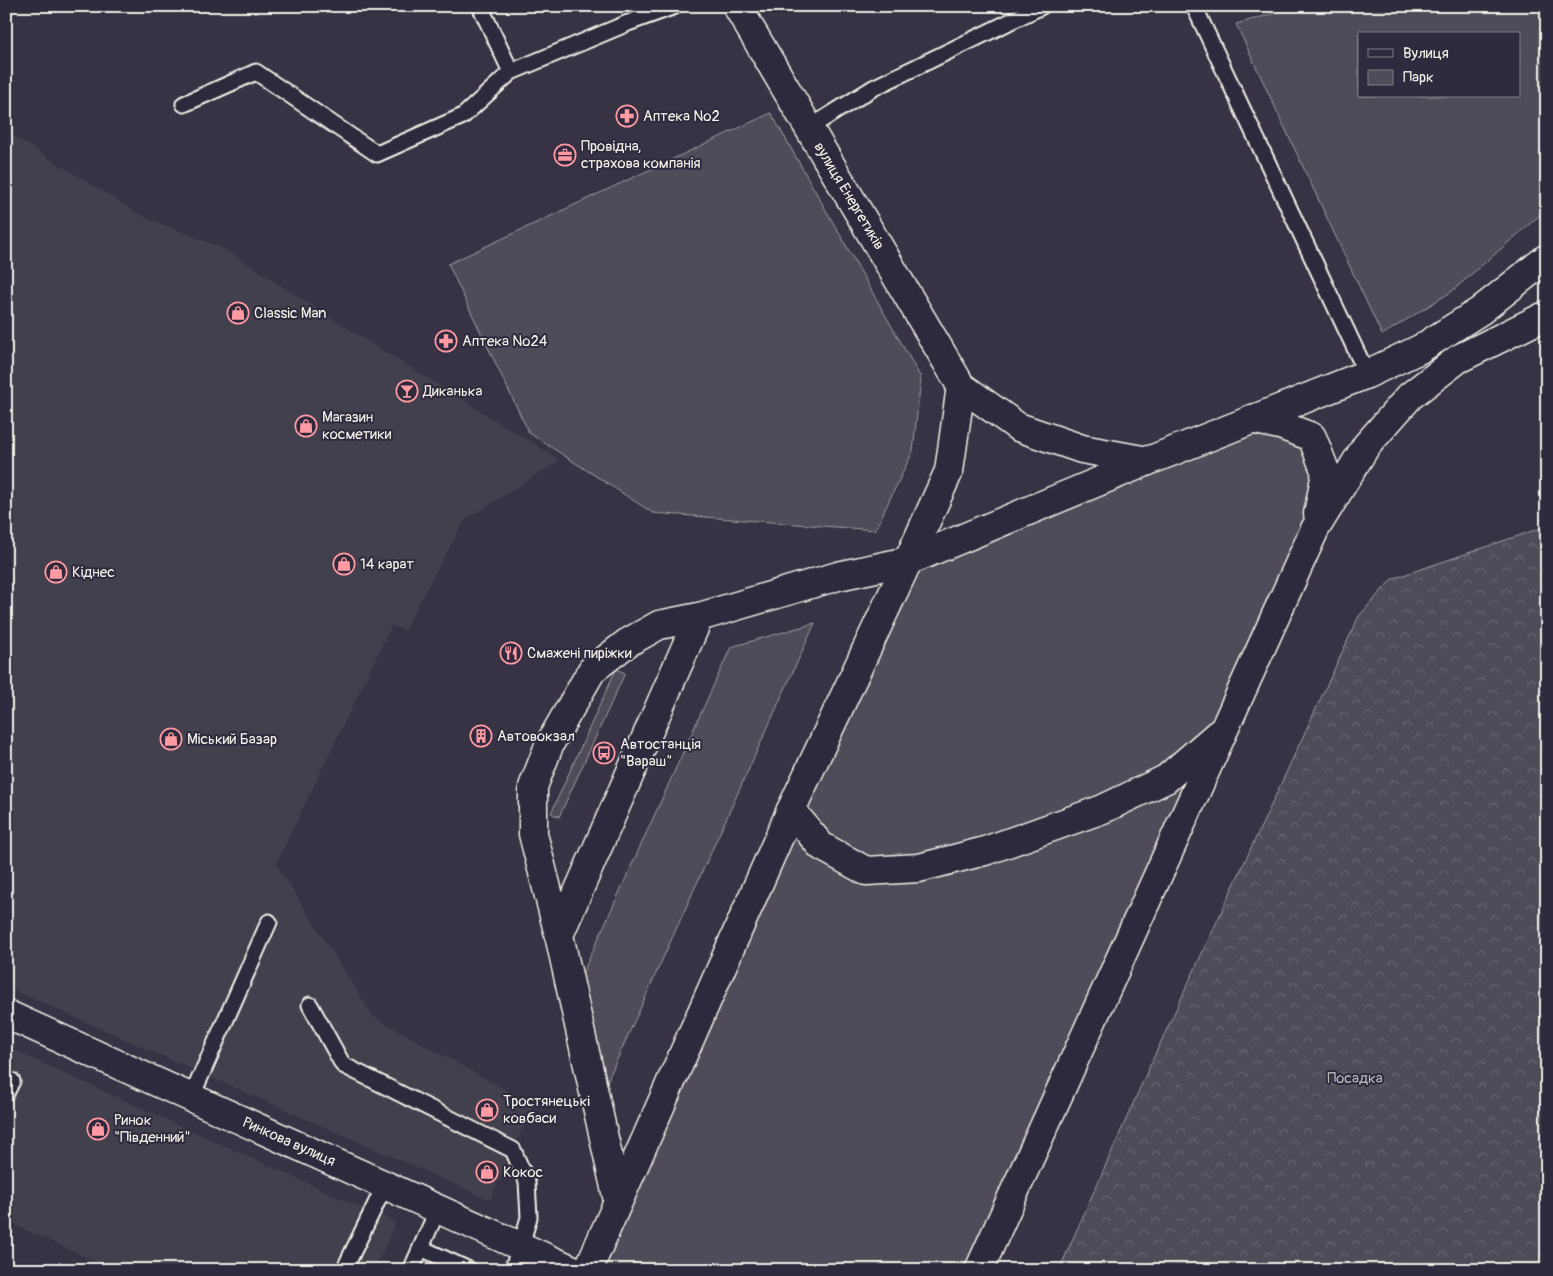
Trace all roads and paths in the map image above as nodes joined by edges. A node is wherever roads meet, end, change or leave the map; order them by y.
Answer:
1 (480, 6) edge
2 (675, 6) edge
3 (737, 6) edge
4 (1042, 6) edge
5 (1194, 6) edge
6 (511, 72) junction
7 (184, 104) dead end
8 (809, 128) junction
9 (1547, 258) edge
10 (1537, 319) edge
11 (1367, 374) junction
12 (961, 386) junction
13 (1251, 419) junction
14 (1148, 461) junction
15 (1315, 529) junction
16 (908, 562) junction
17 (700, 617) junction
18 (1224, 729) junction
19 (791, 810) junction
20 (269, 922) dead end
21 (559, 934) junction
22 (310, 1005) dead end
23 (6, 1014) edge
24 (191, 1098) junction
25 (385, 1185) junction
26 (618, 1201) junction
27 (438, 1209) junction
28 (421, 1248) junction
29 (516, 1258) edge
30 (344, 1270) edge
31 (411, 1270) edge
32 (469, 1270) edge
33 (573, 1270) edge
34 (588, 1270) edge
35 (979, 1270) edge

1 - 6 lane
2 - 6 lane
3 - 8 main road, вулиця Енергетиків
4 - 8 lane
5 - 11 lane
6 - 7 lane
8 - 12 main road, вулиця Енергетиків
9 - 11 main road
10 - 15 main road
11 - 13 main road
12 - 14 main road
12 - 16 main road
13 - 14 main road
13 - 15 main road
14 - 16 main road
15 - 18 main road
16 - 17 main road
16 - 19 main road
17 - 21 main road
17 - 21 main road
18 - 19 main road
18 - 35 main road
19 - 26 main road
20 - 24 lane
21 - 26 main road
22 - 29 lane
23 - 24 main road, Ринкова вулиця
24 - 25 main road, Ринкова вулиця
25 - 27 main road, Ринкова вулиця
25 - 30 lane
26 - 34 main road
27 - 28 lane
27 - 29 main road, Ринкова вулиця
28 - 31 lane
28 - 32 lane
29 - 33 main road, Ринкова вулиця

